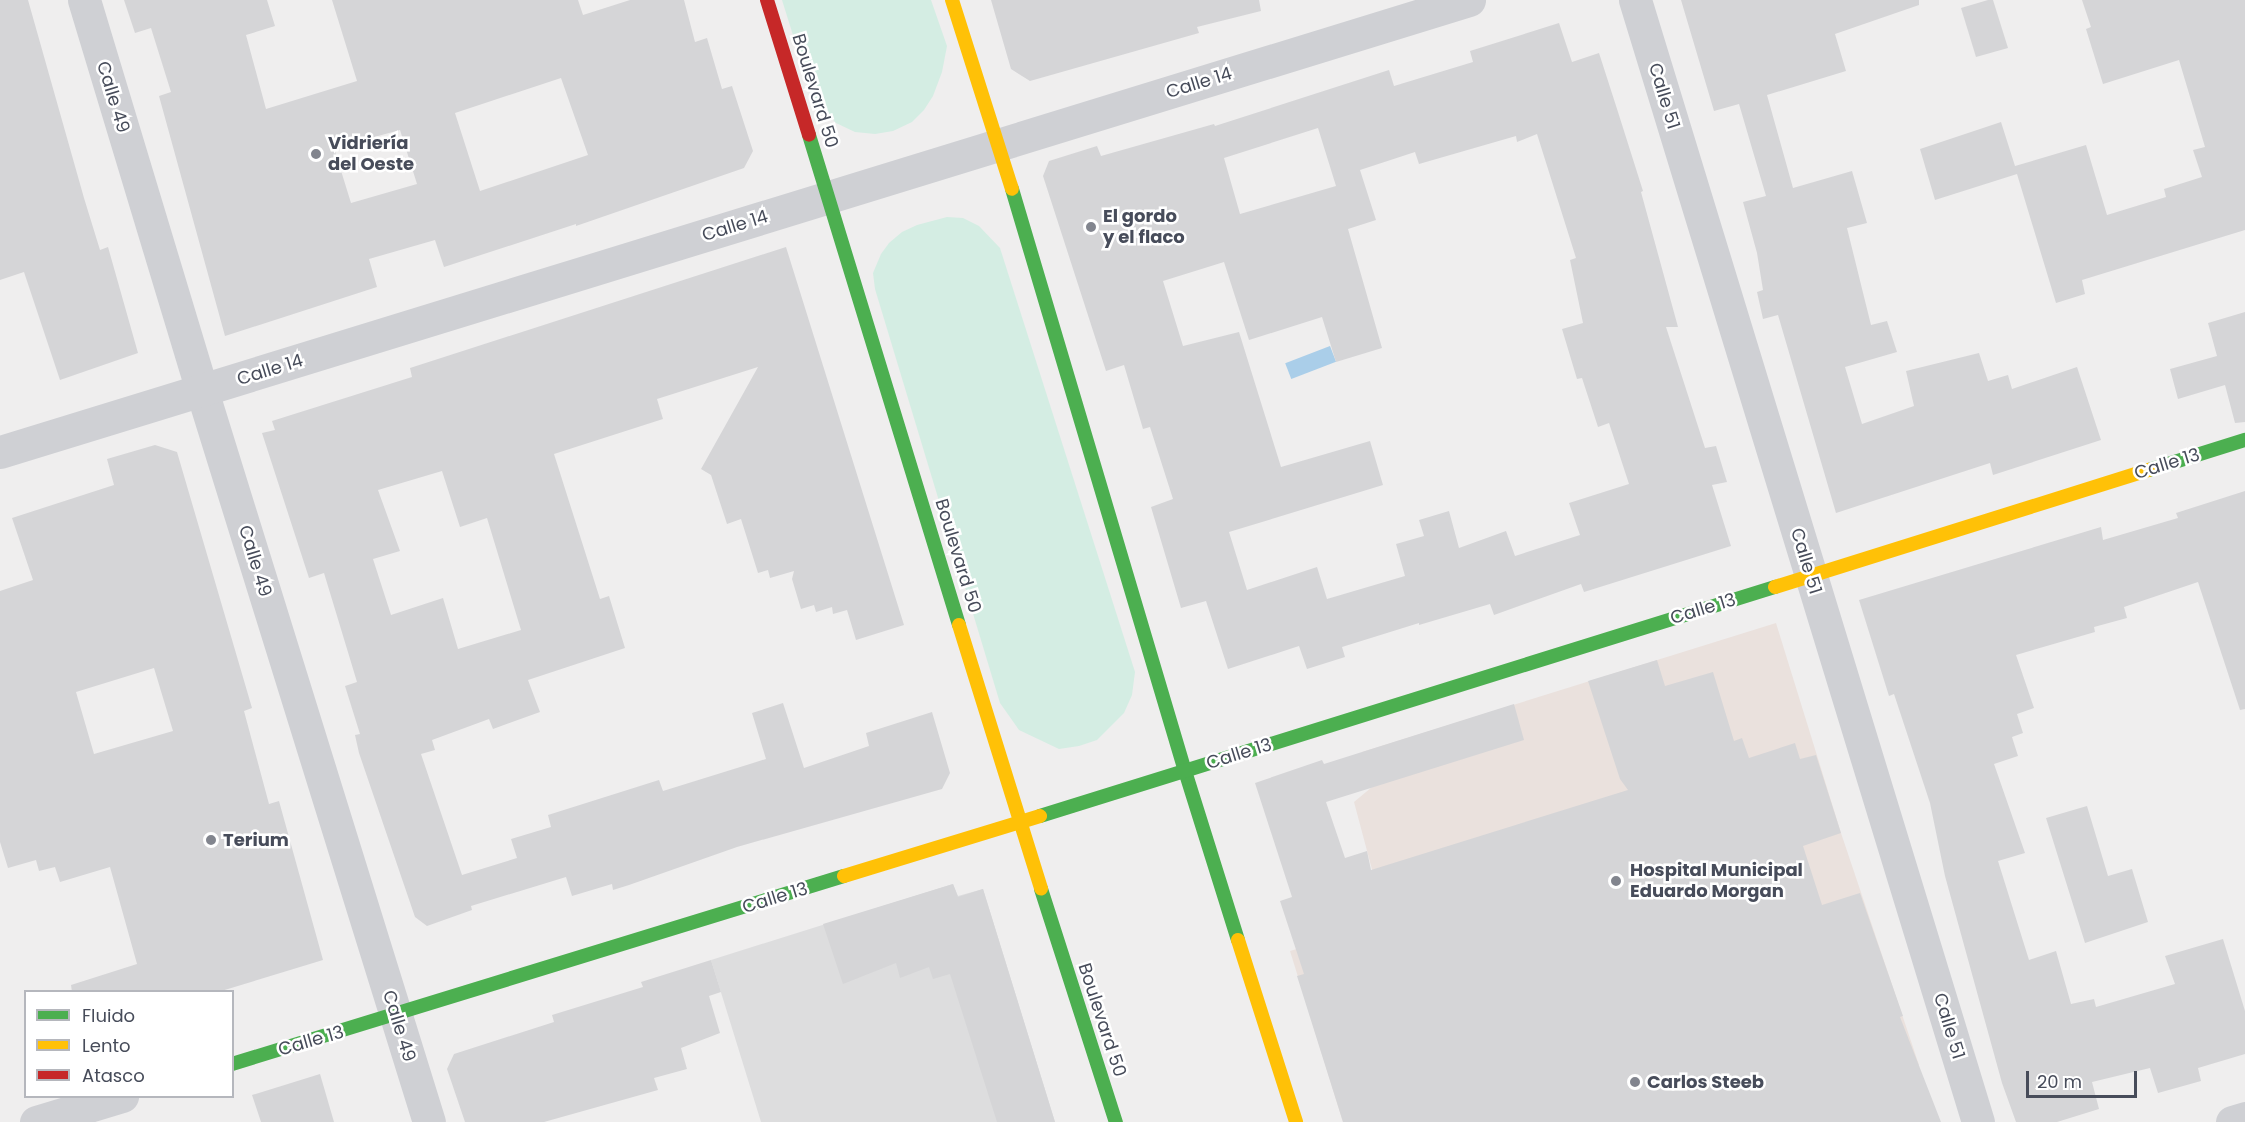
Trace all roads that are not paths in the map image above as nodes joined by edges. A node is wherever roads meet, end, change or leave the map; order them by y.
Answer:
1 (84, 0) edge
2 (767, 0) edge
3 (952, 0) edge
4 (1469, 0) edge
5 (1635, 0) edge
6 (999, 144) junction
7 (829, 196) junction
8 (202, 391) junction
9 (2245, 440) edge
10 (0, 452) edge
11 (1811, 576) junction
12 (1185, 771) junction
13 (1020, 822) junction
14 (396, 1016) junction
15 (234, 1063) edge
16 (115, 1098) edge
17 (2245, 1118) edge
18 (36, 1122) edge
19 (429, 1122) edge
20 (1116, 1122) edge
21 (1296, 1122) edge
22 (1978, 1122) edge
23 (2232, 1122) edge

1 - 8 street, Calle 49
2 - 7 main road, Boulevard 50
3 - 6 main road
4 - 6 street, Calle 14
5 - 11 street, Calle 51
6 - 7 street, Calle 14
6 - 12 main road
7 - 8 street, Calle 14
7 - 13 main road, Boulevard 50
8 - 10 street, Calle 14
8 - 14 street, Calle 49
9 - 11 main road, Calle 13
11 - 12 main road, Calle 13
11 - 22 street, Calle 51
12 - 13 main road, Calle 13
12 - 21 main road
13 - 14 main road, Calle 13
13 - 20 main road, Boulevard 50
14 - 15 main road, Calle 13
14 - 19 street, Calle 49
16 - 18 street
17 - 23 street

